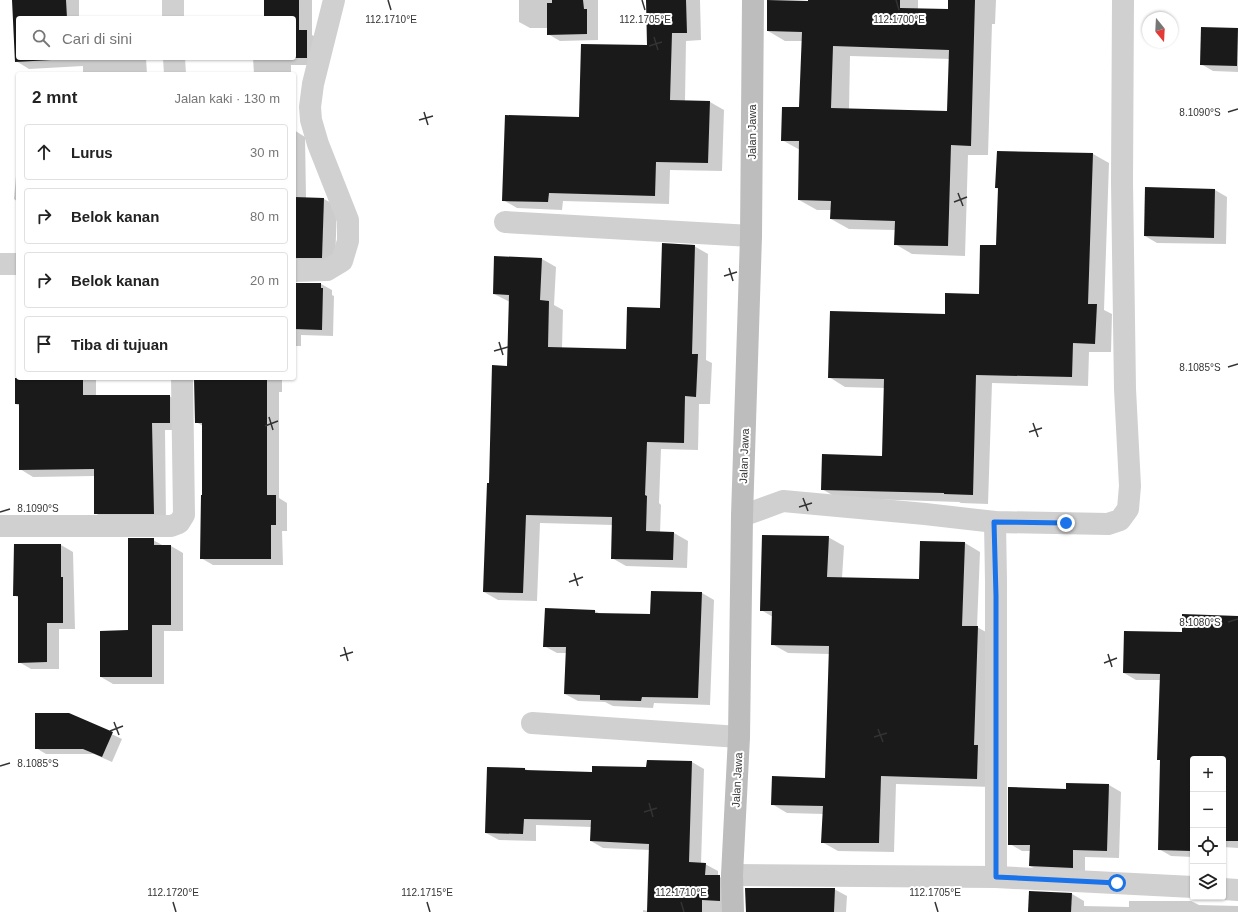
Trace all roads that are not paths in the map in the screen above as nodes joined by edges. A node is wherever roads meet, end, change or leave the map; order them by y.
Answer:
1 (173, 0) edge
2 (334, 0) edge
3 (753, 0) edge
4 (1124, 0) edge
5 (173, 16) edge
6 (174, 60) edge
7 (175, 72) edge
8 (505, 222) dead end
9 (751, 236) junction
10 (0, 264) edge
11 (16, 264) edge
12 (296, 271) edge
13 (182, 380) edge
14 (742, 516) junction
15 (994, 522) junction
16 (0, 526) edge
17 (532, 723) dead end
18 (739, 737) junction
19 (732, 875) junction
20 (996, 877) junction
21 (1190, 887) edge
22 (1226, 889) edge
23 (1238, 890) edge
24 (733, 912) edge

1 - 5 street
2 - 12 street
3 - 9 street, Jalan Jawa
4 - 15 street
6 - 7 street
8 - 9 street
9 - 14 street, Jalan Jawa
10 - 11 street
13 - 16 street
14 - 15 street
14 - 18 street, Jalan Jawa
15 - 20 street
17 - 18 street
18 - 19 street, Jalan Jawa
19 - 20 street
19 - 24 street, Jalan Jawa
20 - 21 street
22 - 23 street

